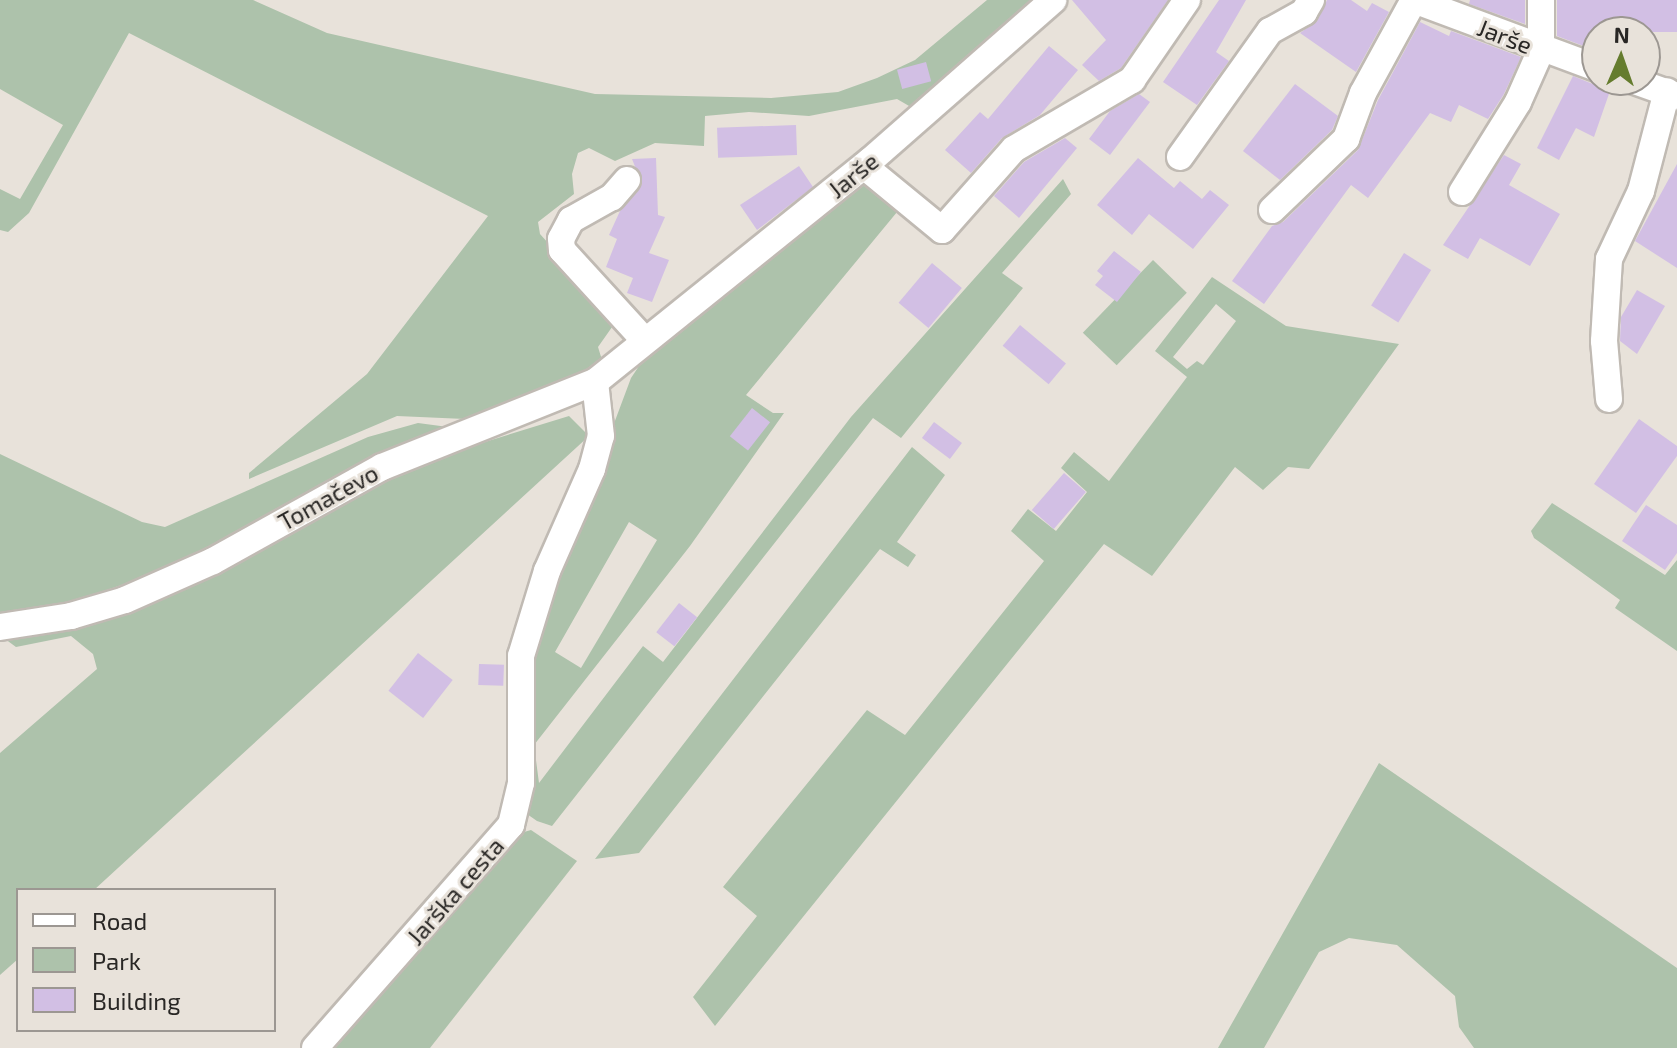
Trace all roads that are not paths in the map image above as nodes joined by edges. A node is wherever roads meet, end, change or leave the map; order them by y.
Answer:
1 (1053, 0) edge
2 (1187, 0) edge
3 (1311, 0) edge
4 (1414, 0) edge
5 (1541, 0) edge
6 (1541, 50) junction
7 (1581, 63) edge
8 (1672, 94) edge
9 (1180, 157) dead end
10 (864, 166) junction
11 (627, 180) dead end
12 (1462, 192) dead end
13 (1272, 210) dead end
14 (645, 341) junction
15 (595, 382) junction
16 (1609, 399) dead end
17 (0, 627) edge
18 (315, 1048) edge

1 - 10 street, Jarše
2 - 10 street
3 - 9 street
4 - 6 street, Jarše
4 - 13 street
5 - 6 street
6 - 7 street, Jarše
6 - 12 street
8 - 16 street
10 - 14 street, Jarše
11 - 14 street
14 - 15 street, Tomačevo
15 - 17 street, Tomačevo
15 - 18 street, Jarška cesta

